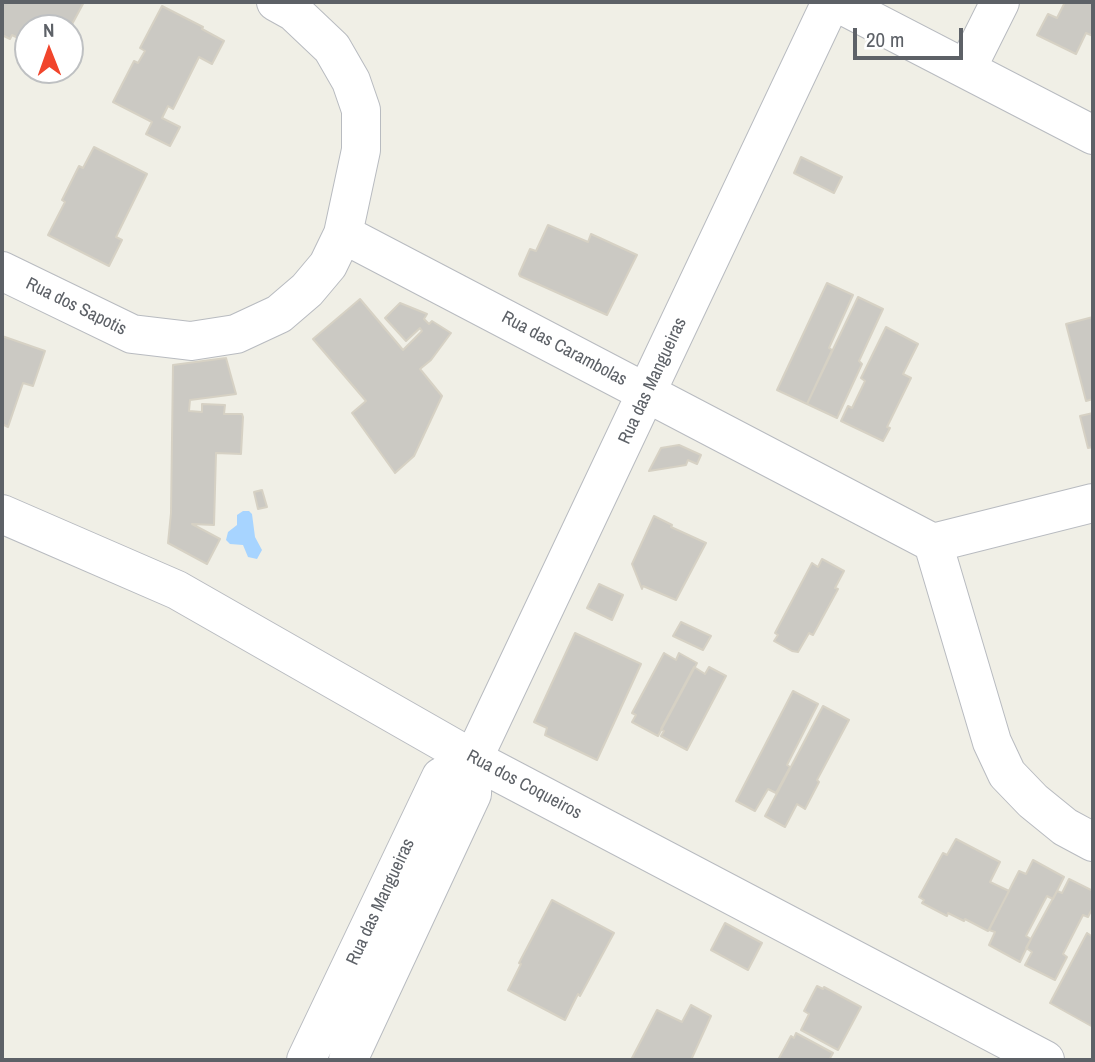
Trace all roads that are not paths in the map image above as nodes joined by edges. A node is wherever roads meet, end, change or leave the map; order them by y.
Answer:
1 (276, 2) edge
2 (834, 2) edge
3 (1000, 2) edge
4 (967, 68) junction
5 (1093, 135) edge
6 (343, 234) junction
7 (2, 271) edge
8 (648, 393) junction
9 (1093, 503) edge
10 (2, 514) edge
11 (933, 543) junction
12 (474, 759) junction
13 (1093, 842) edge
14 (306, 1060) edge
15 (348, 1060) edge
16 (1045, 1060) edge

1 - 6 street, Rua dos Sapotis
2 - 4 street
2 - 8 street, Rua das Mangueiras
3 - 4 street
4 - 5 street
6 - 7 street, Rua dos Sapotis
6 - 8 street, Rua das Carambolas
8 - 11 street, Rua das Carambolas
8 - 12 street, Rua das Mangueiras
9 - 11 street
10 - 12 street, Rua dos Coqueiros
11 - 13 street
12 - 14 street, Rua das Mangueiras
12 - 15 street, Rua das Mangueiras
12 - 16 street, Rua dos Coqueiros

